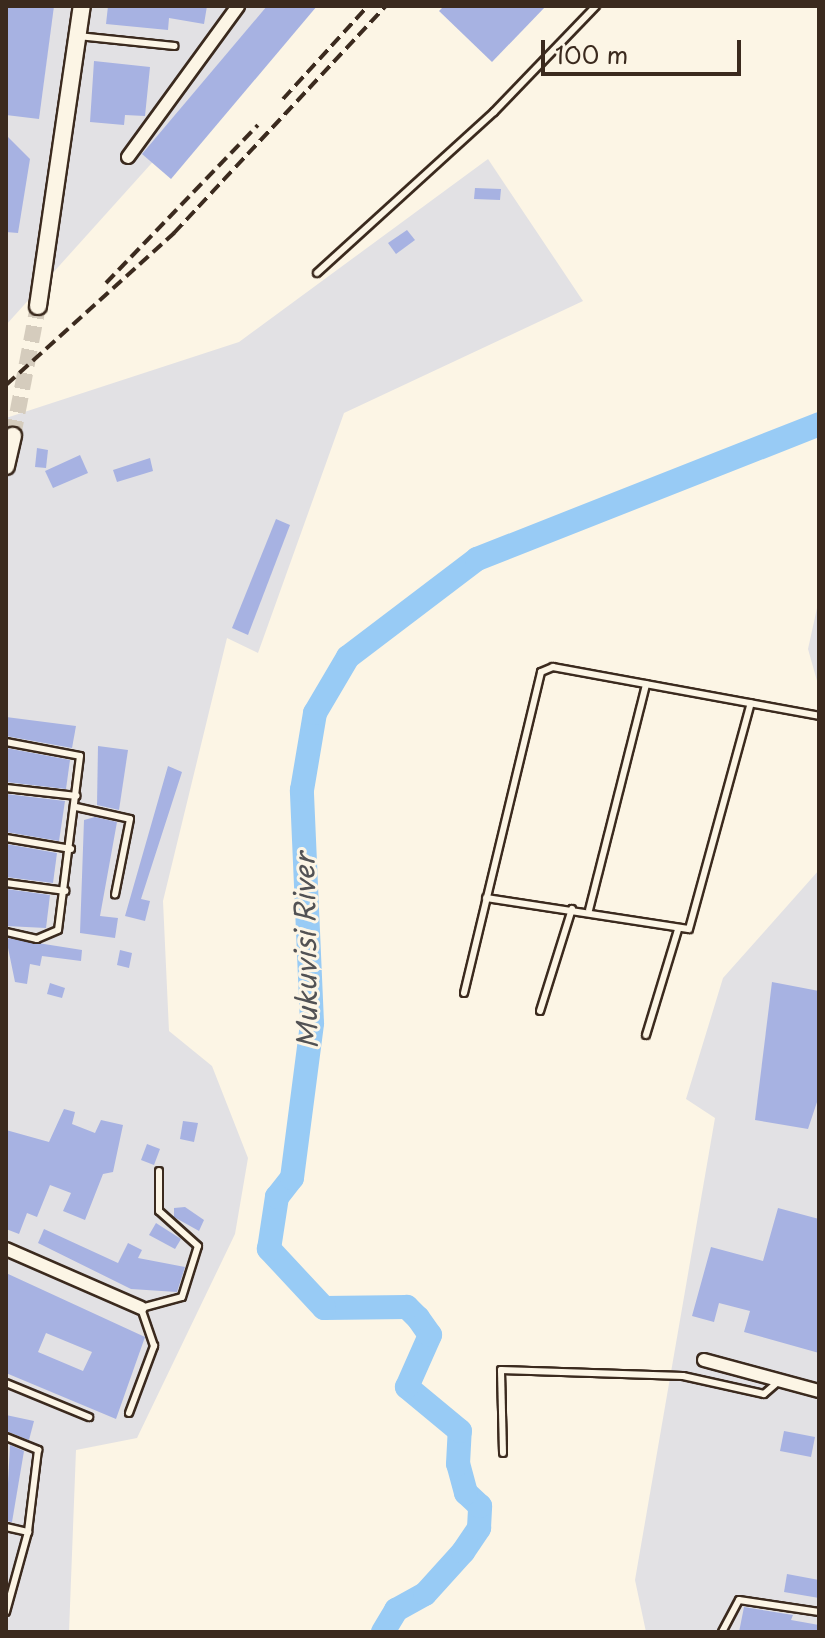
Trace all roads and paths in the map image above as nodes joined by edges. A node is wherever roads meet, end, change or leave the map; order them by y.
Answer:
1 (82, 6) edge
2 (238, 6) edge
3 (596, 6) edge
4 (78, 36) junction
5 (174, 46) dead end
6 (128, 157) dead end
7 (317, 273) dead end
8 (38, 306) tunnel mouth
9 (13, 436) dead end
10 (6, 466) edge
11 (646, 684) junction
12 (751, 703) junction
13 (819, 716) edge
14 (6, 742) edge
15 (6, 788) edge
16 (77, 796) junction
17 (76, 807) junction
18 (6, 838) edge
19 (71, 849) junction
20 (6, 883) edge
21 (65, 891) junction
22 (115, 895) dead end
23 (486, 898) junction
24 (572, 909) junction
25 (589, 910) junction
26 (678, 930) junction
27 (6, 932) edge
28 (464, 993) dead end
29 (540, 1011) dead end
30 (646, 1035) dead end
31 (159, 1171) dead end
32 (6, 1249) edge
33 (141, 1308) junction
34 (704, 1360) dead end
35 (780, 1380) junction
36 (6, 1383) edge
37 (819, 1391) edge
38 (129, 1413) dead end
39 (89, 1417) dead end
40 (6, 1437) edge
41 (503, 1453) dead end
42 (6, 1527) edge
43 (28, 1532) junction
44 (6, 1612) edge
45 (819, 1612) edge
46 (722, 1632) edge

1 - 4 street
2 - 6 street
3 - 7 lane
4 - 5 lane
4 - 8 street
9 - 10 street
11 - 12 lane
11 - 23 lane
11 - 25 lane
12 - 13 lane
12 - 26 lane
14 - 16 lane
15 - 16 lane
16 - 17 lane
17 - 19 lane
17 - 22 lane
18 - 19 lane
19 - 21 lane
20 - 21 lane
21 - 27 lane
23 - 24 lane
23 - 28 lane
24 - 25 lane
24 - 29 lane
25 - 26 lane
26 - 30 lane
31 - 33 lane
32 - 33 street
33 - 38 lane
34 - 35 street
35 - 37 street
35 - 41 lane
36 - 39 lane
40 - 43 lane
42 - 43 lane
43 - 44 lane
45 - 46 lane

